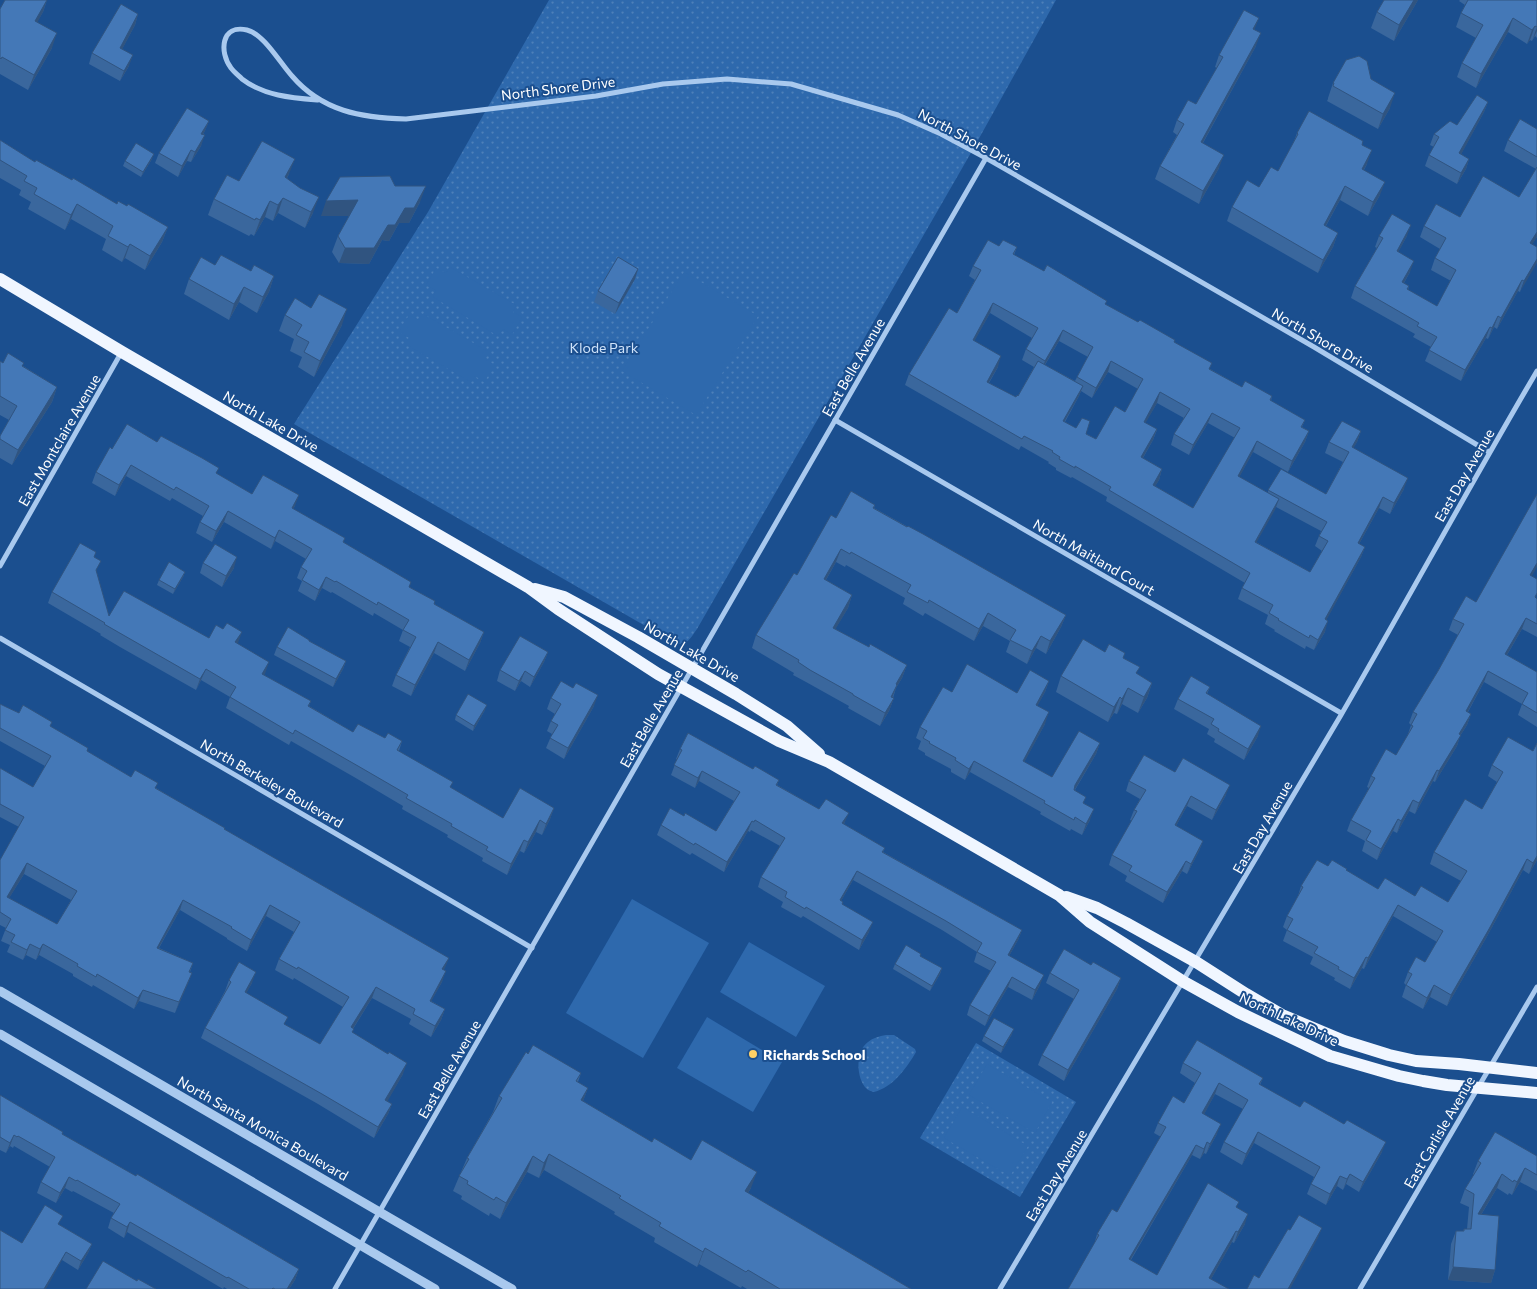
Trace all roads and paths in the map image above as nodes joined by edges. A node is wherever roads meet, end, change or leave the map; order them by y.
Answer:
1 (318, 100) junction
2 (986, 158) junction
3 (0, 279) edge
4 (122, 352) junction
5 (1537, 372) edge
6 (835, 420) junction
7 (1489, 452) junction
8 (0, 566) edge
9 (528, 587) junction
10 (0, 638) edge
11 (692, 669) junction
12 (682, 687) junction
13 (1342, 714) junction
14 (829, 762) junction
15 (1059, 895) junction
16 (532, 948) junction
17 (1196, 962) junction
18 (1184, 982) junction
19 (1537, 987) edge
20 (0, 991) edge
21 (0, 1034) edge
22 (1490, 1068) junction
23 (1537, 1073) edge
24 (1478, 1088) junction
25 (1537, 1093) edge
26 (381, 1212) junction
27 (361, 1246) junction
28 (335, 1289) edge
29 (435, 1289) edge
30 (512, 1289) edge
31 (1000, 1289) edge
32 (1360, 1289) edge

1 - 1 street, North Shore Drive
1 - 2 street, North Shore Drive
2 - 6 street, East Belle Avenue
2 - 7 street, North Shore Drive
3 - 4 main road, North Lake Drive
4 - 8 street, East Montclaire Avenue
4 - 9 main road, North Lake Drive
5 - 7 street, East Day Avenue
6 - 11 street, East Belle Avenue
6 - 13 street, North Maitland Court
7 - 13 street, East Day Avenue
9 - 11 main road, North Lake Drive
9 - 12 main road, North Lake Drive
10 - 16 street, North Berkeley Boulevard
11 - 12 street, East Belle Avenue
11 - 14 main road, North Lake Drive
12 - 14 main road, North Lake Drive
12 - 16 street, East Belle Avenue
13 - 17 street, East Day Avenue
14 - 15 main road, North Lake Drive
15 - 17 main road, North Lake Drive
15 - 18 main road, North Lake Drive
16 - 26 street, East Belle Avenue
17 - 18 street, East Day Avenue
17 - 22 main road, North Lake Drive
18 - 24 main road, North Lake Drive
18 - 31 street, East Day Avenue
19 - 22 street, East Carlisle Avenue
20 - 26 street, North Santa Monica Boulevard
21 - 27 street
22 - 23 main road, North Lake Drive
22 - 24 street, East Carlisle Avenue
24 - 25 main road, North Lake Drive
24 - 32 street, East Carlisle Avenue
26 - 27 street, East Belle Avenue
26 - 30 street, North Santa Monica Boulevard
27 - 28 street, East Belle Avenue
27 - 29 street

